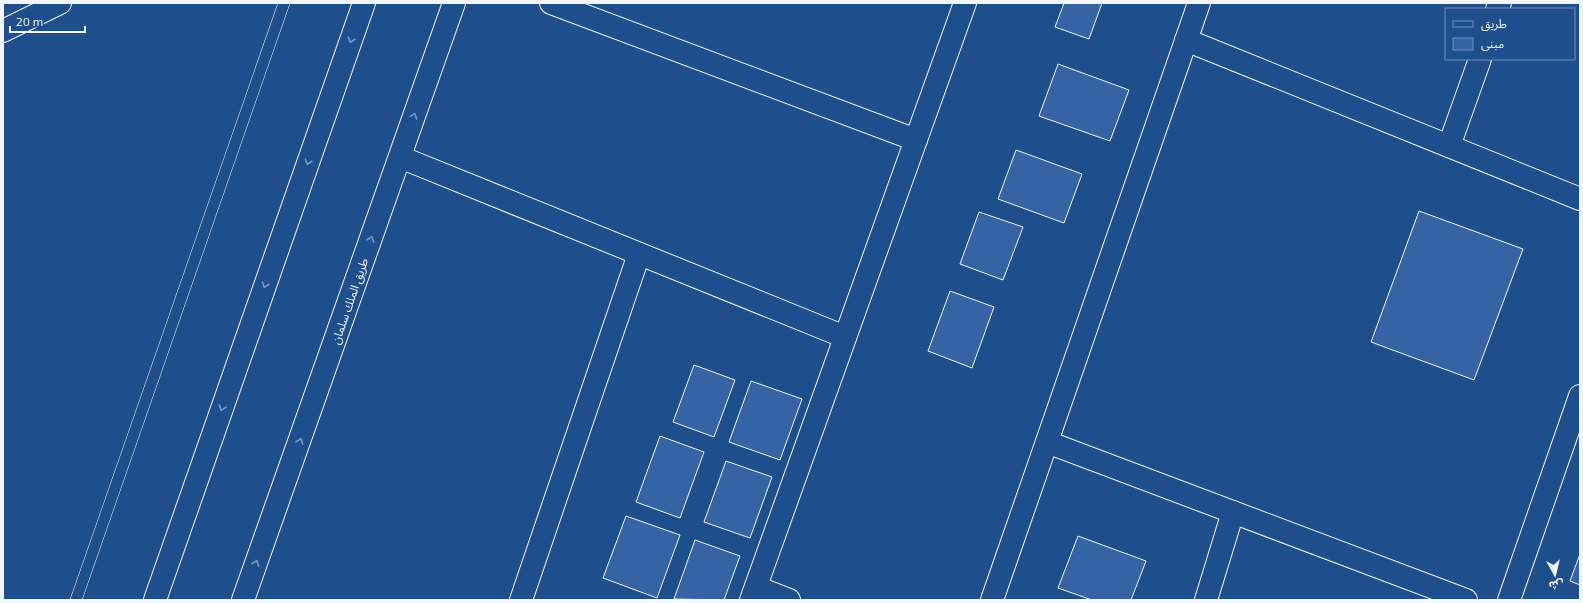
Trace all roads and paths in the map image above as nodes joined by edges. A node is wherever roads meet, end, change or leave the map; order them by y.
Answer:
1 (60, 3) edge
2 (284, 3) edge
3 (364, 3) edge
4 (454, 3) edge
5 (551, 3) edge
6 (965, 3) edge
7 (1199, 3) edge
8 (3, 31) edge
9 (1186, 40) junction
10 (1480, 60) edge
11 (916, 140) junction
12 (1449, 146) junction
13 (400, 157) junction
14 (1580, 198) edge
15 (639, 254) junction
16 (845, 337) junction
17 (1580, 396) edge
18 (1047, 442) junction
19 (1233, 512) junction
20 (754, 594) edge
21 (76, 600) edge
22 (154, 600) edge
23 (243, 600) edge
24 (521, 600) edge
25 (789, 600) edge
26 (992, 600) edge
27 (1206, 600) edge
28 (1466, 600) edge
29 (1509, 600) edge

1 - 8 street
2 - 21 lane
3 -> 22 street
13 -> 4 street, طريق الملك سلمان
5 - 11 street
6 - 11 street
7 - 9 street
9 - 12 street
9 - 18 street
10 - 12 street
11 - 16 street
12 - 14 street
13 - 15 street
23 -> 13 street, طريق الملك سلمان
15 - 16 street
15 - 24 street
16 - 20 street
17 - 29 street
18 - 19 street
18 - 26 street
19 - 27 street
19 - 28 street
20 - 25 street

